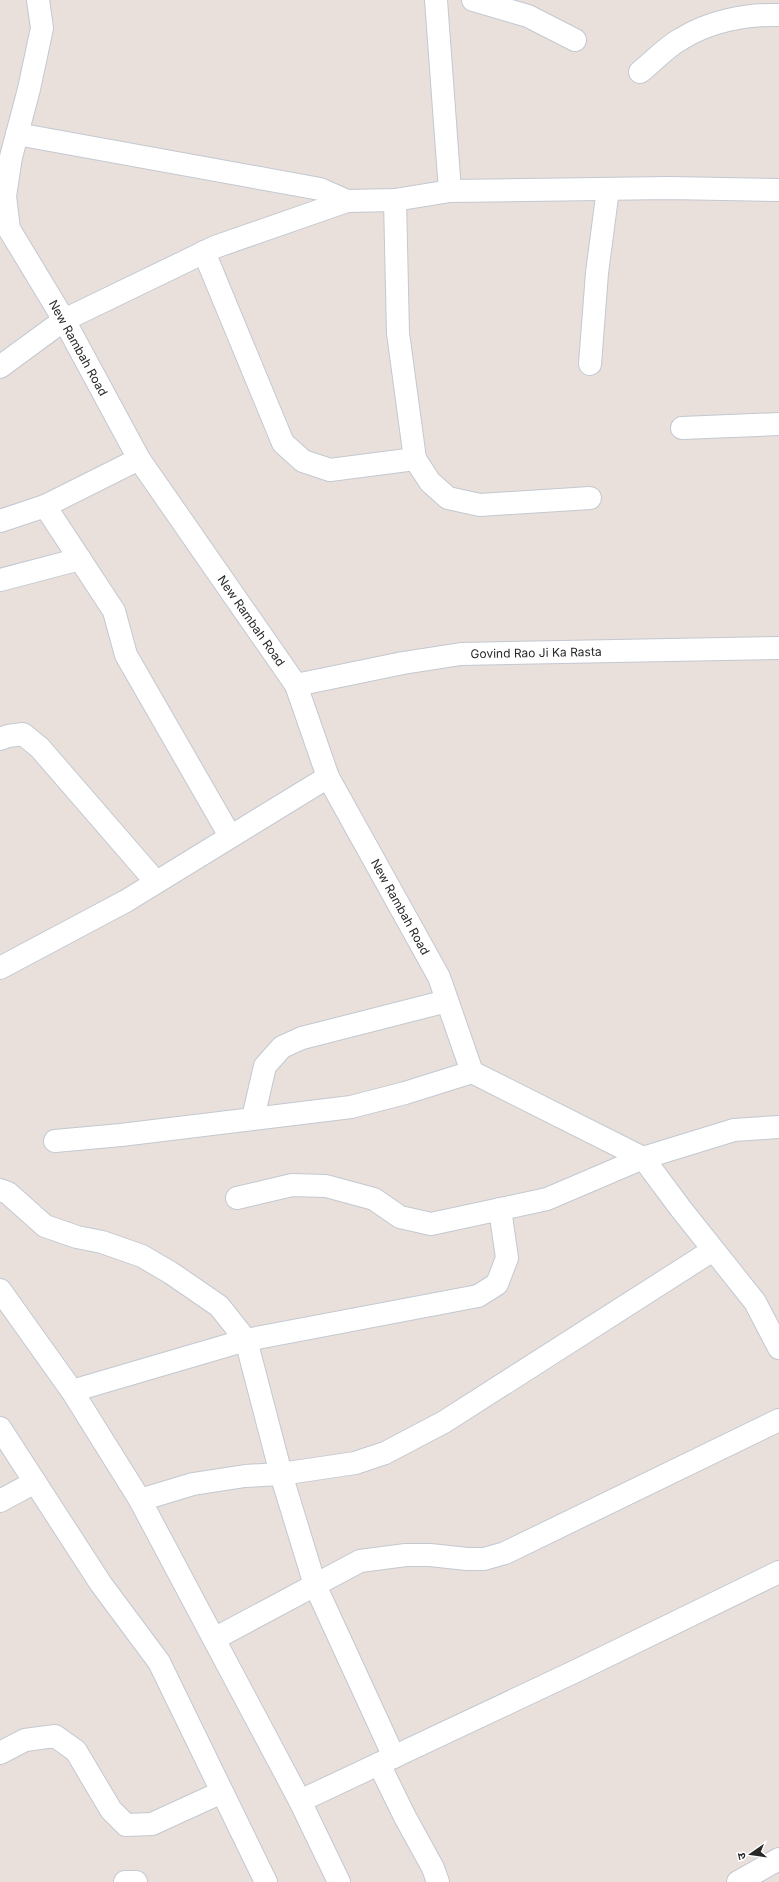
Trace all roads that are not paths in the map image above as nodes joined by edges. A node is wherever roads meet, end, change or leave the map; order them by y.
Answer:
1 (38, 0) edge
2 (436, 0) edge
3 (472, 0) edge
4 (779, 15) edge
5 (575, 40) dead end
6 (640, 72) dead end
7 (17, 134) junction
8 (608, 189) junction
9 (779, 190) edge
10 (450, 192) junction
11 (395, 200) junction
12 (348, 201) junction
13 (4, 228) edge
14 (204, 252) junction
15 (64, 320) junction
16 (590, 364) dead end
17 (0, 367) edge
18 (779, 424) edge
19 (682, 428) dead end
20 (139, 459) junction
21 (415, 459) junction
22 (590, 498) dead end
23 (45, 506) junction
24 (0, 521) edge
25 (80, 559) junction
26 (0, 580) edge
27 (779, 648) edge
28 (296, 686) junction
29 (0, 739) edge
30 (328, 777) junction
31 (230, 836) junction
32 (156, 882) junction
33 (0, 968) edge
34 (447, 1001) junction
35 (472, 1072) junction
36 (253, 1118) junction
37 (779, 1127) edge
38 (55, 1141) dead end
39 (642, 1158) junction
40 (0, 1190) edge
41 (237, 1198) dead end
42 (500, 1209) junction
43 (713, 1250) junction
44 (0, 1290) edge
45 (246, 1340) junction
46 (779, 1348) edge
47 (72, 1391) junction
48 (779, 1420) edge
49 (0, 1428) edge
50 (281, 1474) junction
51 (35, 1482) junction
52 (140, 1500) junction
53 (0, 1501) edge
54 (779, 1572) edge
55 (315, 1585) junction
56 (214, 1639) junction
57 (0, 1753) edge
58 (387, 1761) junction
59 (222, 1792) junction
60 (300, 1801) junction
61 (779, 1859) edge
62 (125, 1882) edge
63 (136, 1882) edge
64 (266, 1882) edge
65 (339, 1882) edge
66 (438, 1882) edge
67 (738, 1882) edge

1 - 7 street, New Rambah Road
2 - 10 street
3 - 5 street
4 - 6 street
7 - 12 street
7 - 13 street, New Rambah Road
8 - 9 street
8 - 10 street
8 - 16 street
10 - 11 street
11 - 12 street
11 - 21 street
12 - 14 street
13 - 15 street, New Rambah Road
14 - 15 street
14 - 21 street
15 - 17 street
15 - 20 street, New Rambah Road
18 - 19 street
20 - 23 street
20 - 28 street, New Rambah Road
21 - 22 street
23 - 24 street
23 - 25 street
25 - 26 street
25 - 31 street
27 - 28 street, Govind Rao Ji Ka Rasta
28 - 30 street, New Rambah Road
29 - 32 street
30 - 31 street
30 - 34 street, New Rambah Road
31 - 32 street
32 - 33 street
34 - 35 street, New Rambah Road
34 - 36 street
35 - 36 street
35 - 39 street
36 - 38 street
37 - 39 street
39 - 42 street
39 - 43 street
40 - 45 street
41 - 42 street
42 - 45 street
43 - 46 street
43 - 50 street
44 - 47 street
45 - 47 street
45 - 50 street
47 - 52 street
48 - 55 street
49 - 51 street
50 - 52 street
50 - 55 street
51 - 53 street
51 - 59 street
52 - 56 street
54 - 58 street
55 - 56 street
55 - 58 street
56 - 60 street
57 - 59 street
58 - 60 street
58 - 66 street
59 - 64 street
60 - 65 street
61 - 67 street
62 - 63 street

